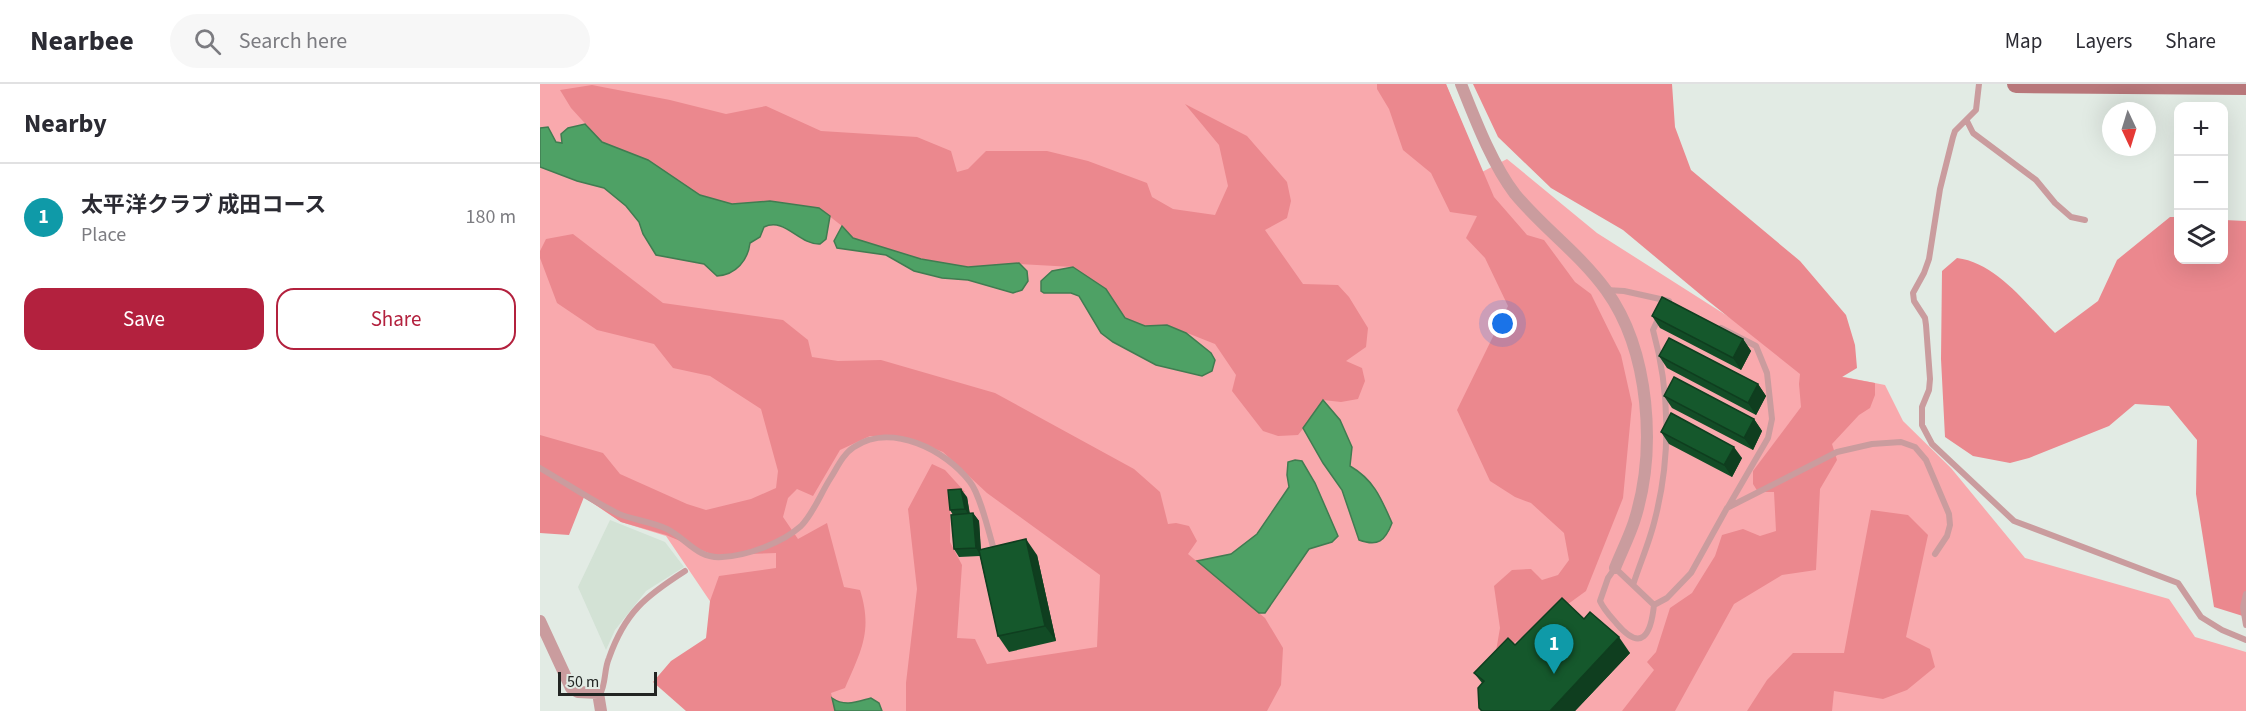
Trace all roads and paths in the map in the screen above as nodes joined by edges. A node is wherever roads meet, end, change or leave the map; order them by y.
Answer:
1 (1461, 84) edge
2 (1979, 84) edge
3 (2016, 84) edge
4 (2132, 84) edge
5 (2246, 86) edge
6 (1966, 121) junction
7 (2085, 220) dead end
8 (1606, 290) junction
9 (1668, 300) junction
10 (1678, 305) edge
11 (1717, 326) edge
12 (540, 468) edge
13 (1727, 508) junction
14 (994, 550) edge
15 (1935, 554) dead end
16 (1615, 568) junction
17 (685, 571) dead end
18 (1633, 585) junction
19 (2246, 594) edge
20 (1654, 605) junction
21 (540, 621) edge
22 (2246, 625) edge
23 (2246, 640) edge
24 (600, 694) junction
25 (600, 711) edge

1 - 8 street
2 - 6 lane
3 - 4 street
4 - 5 street
6 - 7 lane
6 - 23 lane
8 - 9 lane
8 - 16 street
9 - 10 lane
9 - 18 lane
11 - 13 lane
12 - 14 lane
13 - 15 lane
13 - 20 lane
16 - 18 lane
16 - 20 lane
17 - 24 lane
18 - 20 lane
19 - 22 lane
21 - 24 street
24 - 25 street

